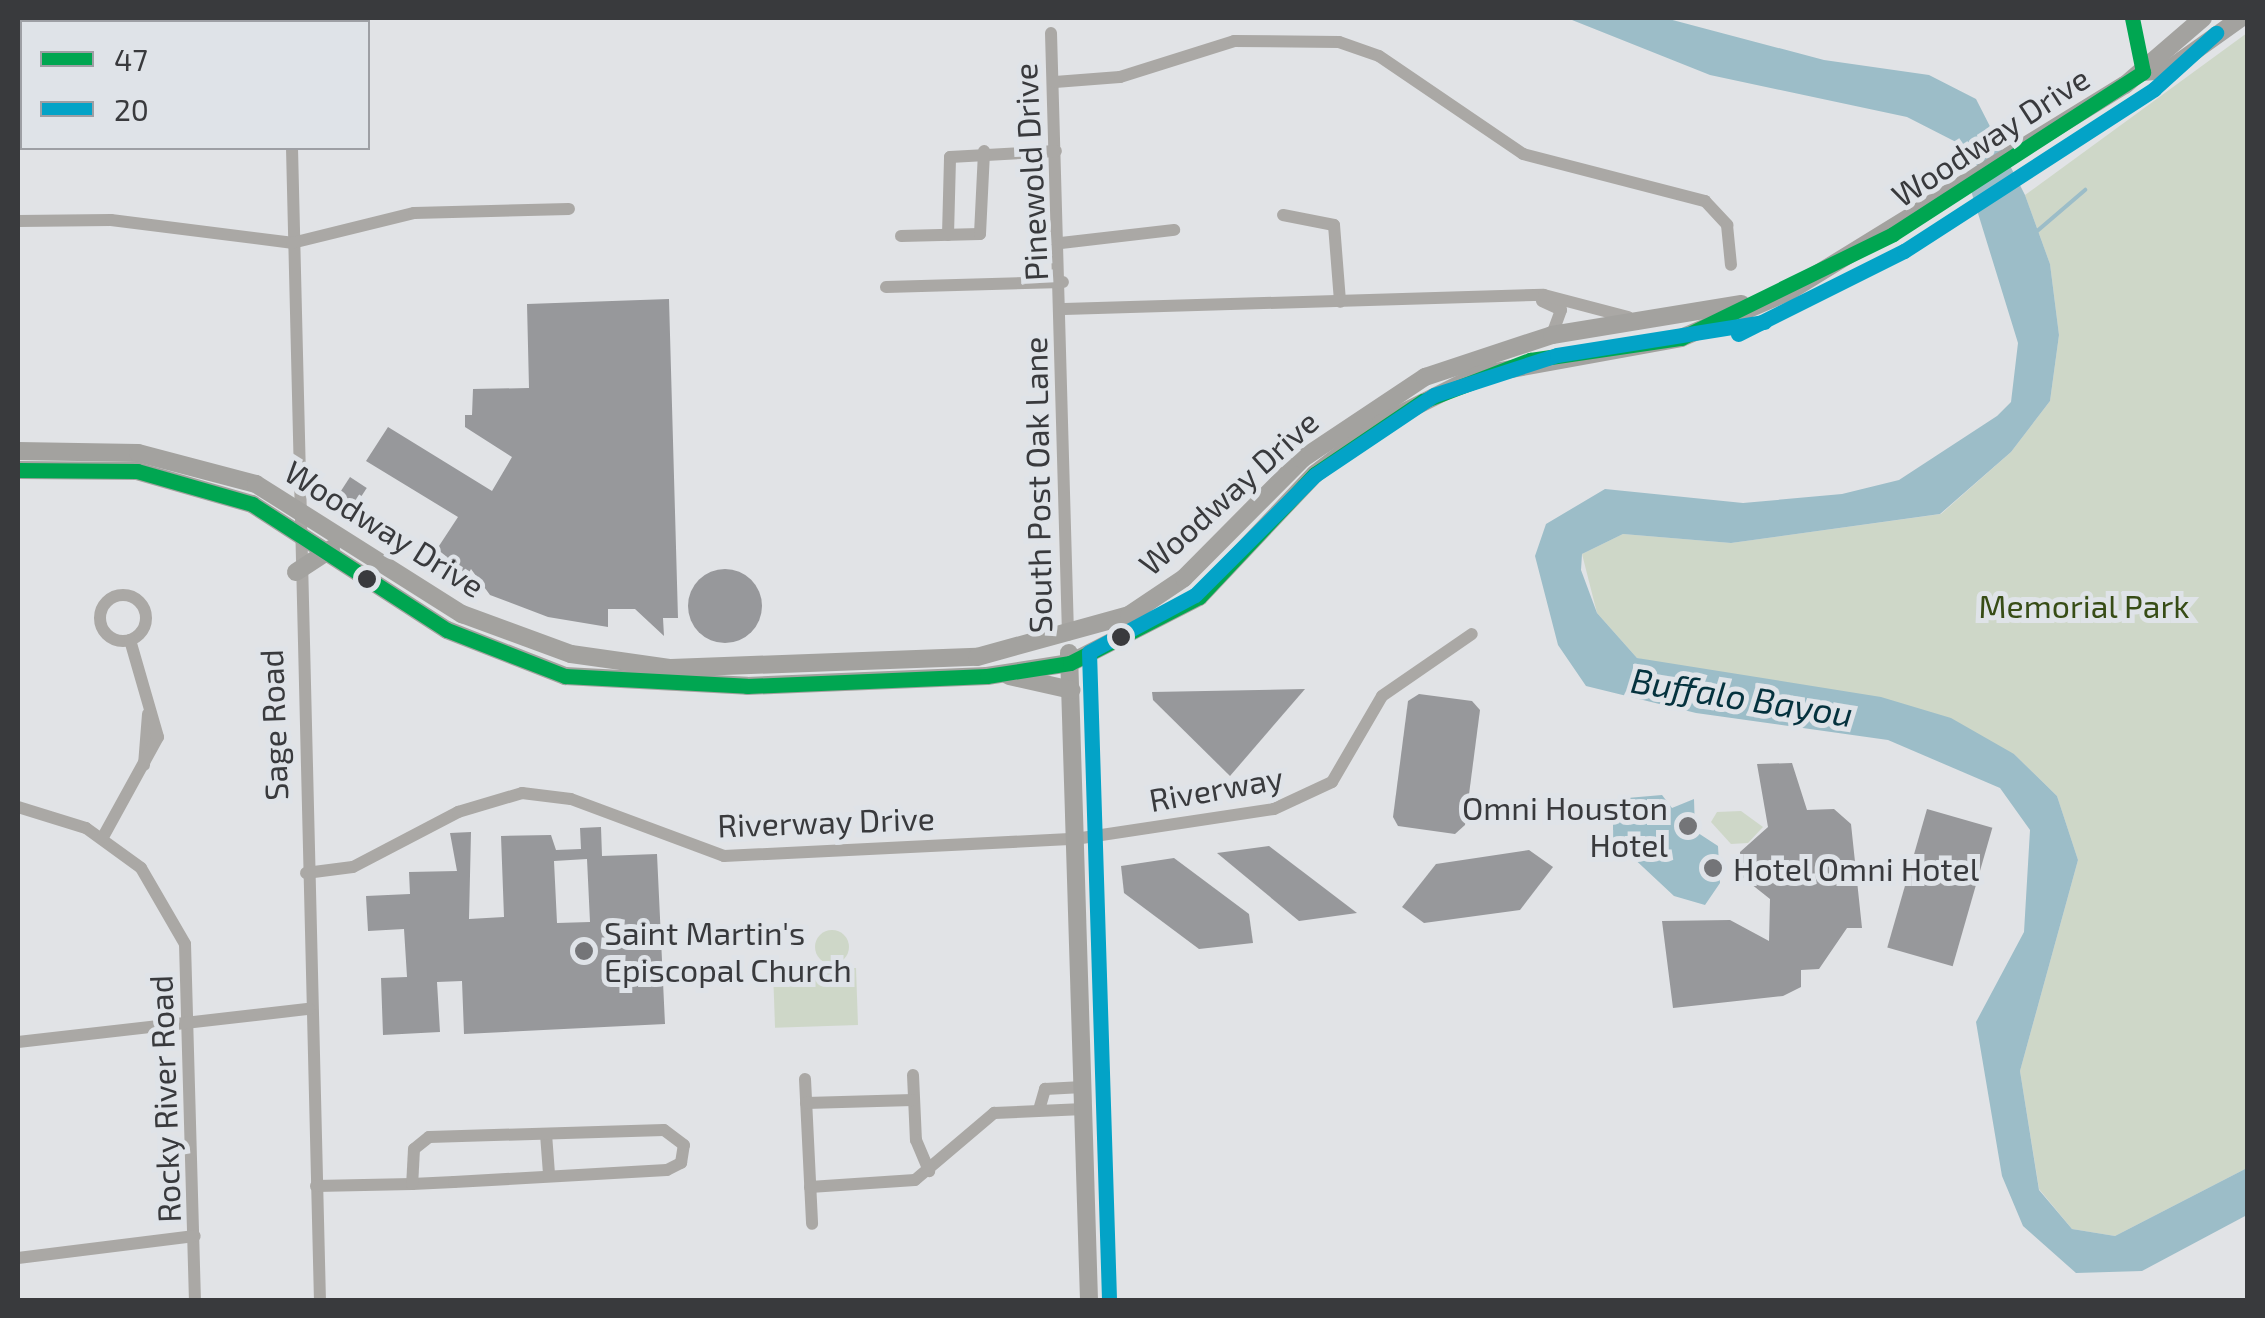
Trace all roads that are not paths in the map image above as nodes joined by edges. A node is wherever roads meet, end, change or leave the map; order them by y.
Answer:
1 (2132, 18) edge
2 (2202, 18) edge
3 (2239, 20) edge
4 (1051, 33) dead end
5 (2143, 72) junction
6 (1054, 82) junction
7 (292, 150) edge
8 (1056, 150) junction
9 (984, 151) junction
10 (569, 209) dead end
11 (1283, 215) dead end
12 (18, 221) edge
13 (1174, 230) dead end
14 (948, 235) junction
15 (901, 236) dead end
16 (292, 243) junction
17 (1061, 243) junction
18 (1731, 264) dead end
19 (1063, 282) junction
20 (886, 286) dead end
21 (1525, 298) junction
22 (1340, 302) junction
23 (1762, 302) junction
24 (1064, 309) junction
25 (1639, 318) junction
26 (1552, 335) junction
27 (1512, 355) junction
28 (1374, 417) junction
29 (18, 451) edge
30 (137, 462) junction
31 (18, 470) edge
32 (296, 503) junction
33 (1258, 508) junction
34 (1272, 522) junction
35 (296, 525) junction
36 (331, 549) junction
37 (296, 572) junction
38 (1472, 634) dead end
39 (1068, 638) junction
40 (130, 640) dead end
41 (1070, 663) junction
42 (660, 668) junction
43 (862, 673) junction
44 (1003, 675) junction
45 (659, 687) junction
46 (1070, 690) junction
47 (18, 807) edge
48 (103, 838) junction
49 (1075, 839) junction
50 (306, 873) junction
51 (310, 1009) junction
52 (190, 1015) junction
53 (18, 1042) edge
54 (912, 1075) dead end
55 (805, 1079) dead end
56 (1083, 1088) junction
57 (914, 1100) junction
58 (806, 1103) junction
59 (1084, 1109) junction
60 (1039, 1110) junction
61 (546, 1134) junction
62 (929, 1171) junction
63 (548, 1174) junction
64 (412, 1184) junction
65 (316, 1186) junction
66 (810, 1187) junction
67 (812, 1224) dead end
68 (195, 1236) junction
69 (18, 1258) edge
70 (195, 1300) edge
71 (320, 1300) edge
72 (1090, 1300) edge

1 - 5 street
2 - 5 main road, Woodway Drive
3 - 5 main road, Woodway Drive
4 - 6 street, Pinewold Drive
5 - 23 main road, Woodway Drive
6 - 8 street, Pinewold Drive
6 - 18 street
7 - 16 street, Sage Road
8 - 9 street
8 - 17 street, Pinewold Drive
9 - 14 street
9 - 14 street
10 - 16 street
11 - 22 street
12 - 16 street
13 - 17 street
14 - 15 street
16 - 32 street, Sage Road
17 - 19 street, Pinewold Drive
19 - 20 street
19 - 24 street, Pinewold Drive
21 - 22 street, South Post Oak Lane
21 - 25 street, South Post Oak Lane
21 - 26 street
22 - 24 street, South Post Oak Lane
23 - 25 main road, Woodway Drive
23 - 27 main road, Woodway Drive
24 - 39 street, South Post Oak Lane
25 - 26 main road, Woodway Drive
26 - 27 main road, Woodway Drive
27 - 28 main road, Woodway Drive
28 - 33 main road, Woodway Drive
28 - 34 main road, Woodway Drive
29 - 30 main road, Woodway Drive
30 - 31 main road, Woodway Drive
30 - 32 main road, Woodway Drive
30 - 35 main road, Woodway Drive
32 - 35 street, Sage Road
32 - 42 main road, Woodway Drive
33 - 34 main road
33 - 39 main road, Woodway Drive
34 - 41 main road, Woodway Drive
35 - 36 main road, Woodway Drive
35 - 37 street, Sage Road
36 - 37 main road
36 - 45 main road, Woodway Drive
37 - 50 street, Sage Road
38 - 49 street, Riverway
39 - 41 main road, South Post Oak Lane
39 - 43 main road, Woodway Drive
40 - 48 street
41 - 44 main road, Woodway Drive
41 - 46 main road, South Post Oak Lane
42 - 43 main road, Woodway Drive
42 - 45 main road
43 - 44 main road, Woodway Drive
43 - 45 main road, Woodway Drive
44 - 46 main road
46 - 49 main road, South Post Oak Lane
47 - 48 street, Rocky River Road
48 - 52 street, Rocky River Road
49 - 50 street, Riverway Drive
49 - 56 main road, South Post Oak Lane
50 - 51 street, Sage Road
51 - 52 street
51 - 65 street, Sage Road
52 - 53 street
52 - 68 street, Rocky River Road
54 - 57 street
55 - 58 street
56 - 59 main road, South Post Oak Lane
56 - 60 street
57 - 58 street
57 - 62 street
58 - 66 street
59 - 60 street
59 - 72 main road, South Post Oak Lane
60 - 62 street
61 - 63 street
61 - 63 street
61 - 64 street
62 - 66 street
63 - 64 street
64 - 65 street
65 - 71 street, Sage Road
66 - 67 street
68 - 69 street
68 - 70 street, Rocky River Road

